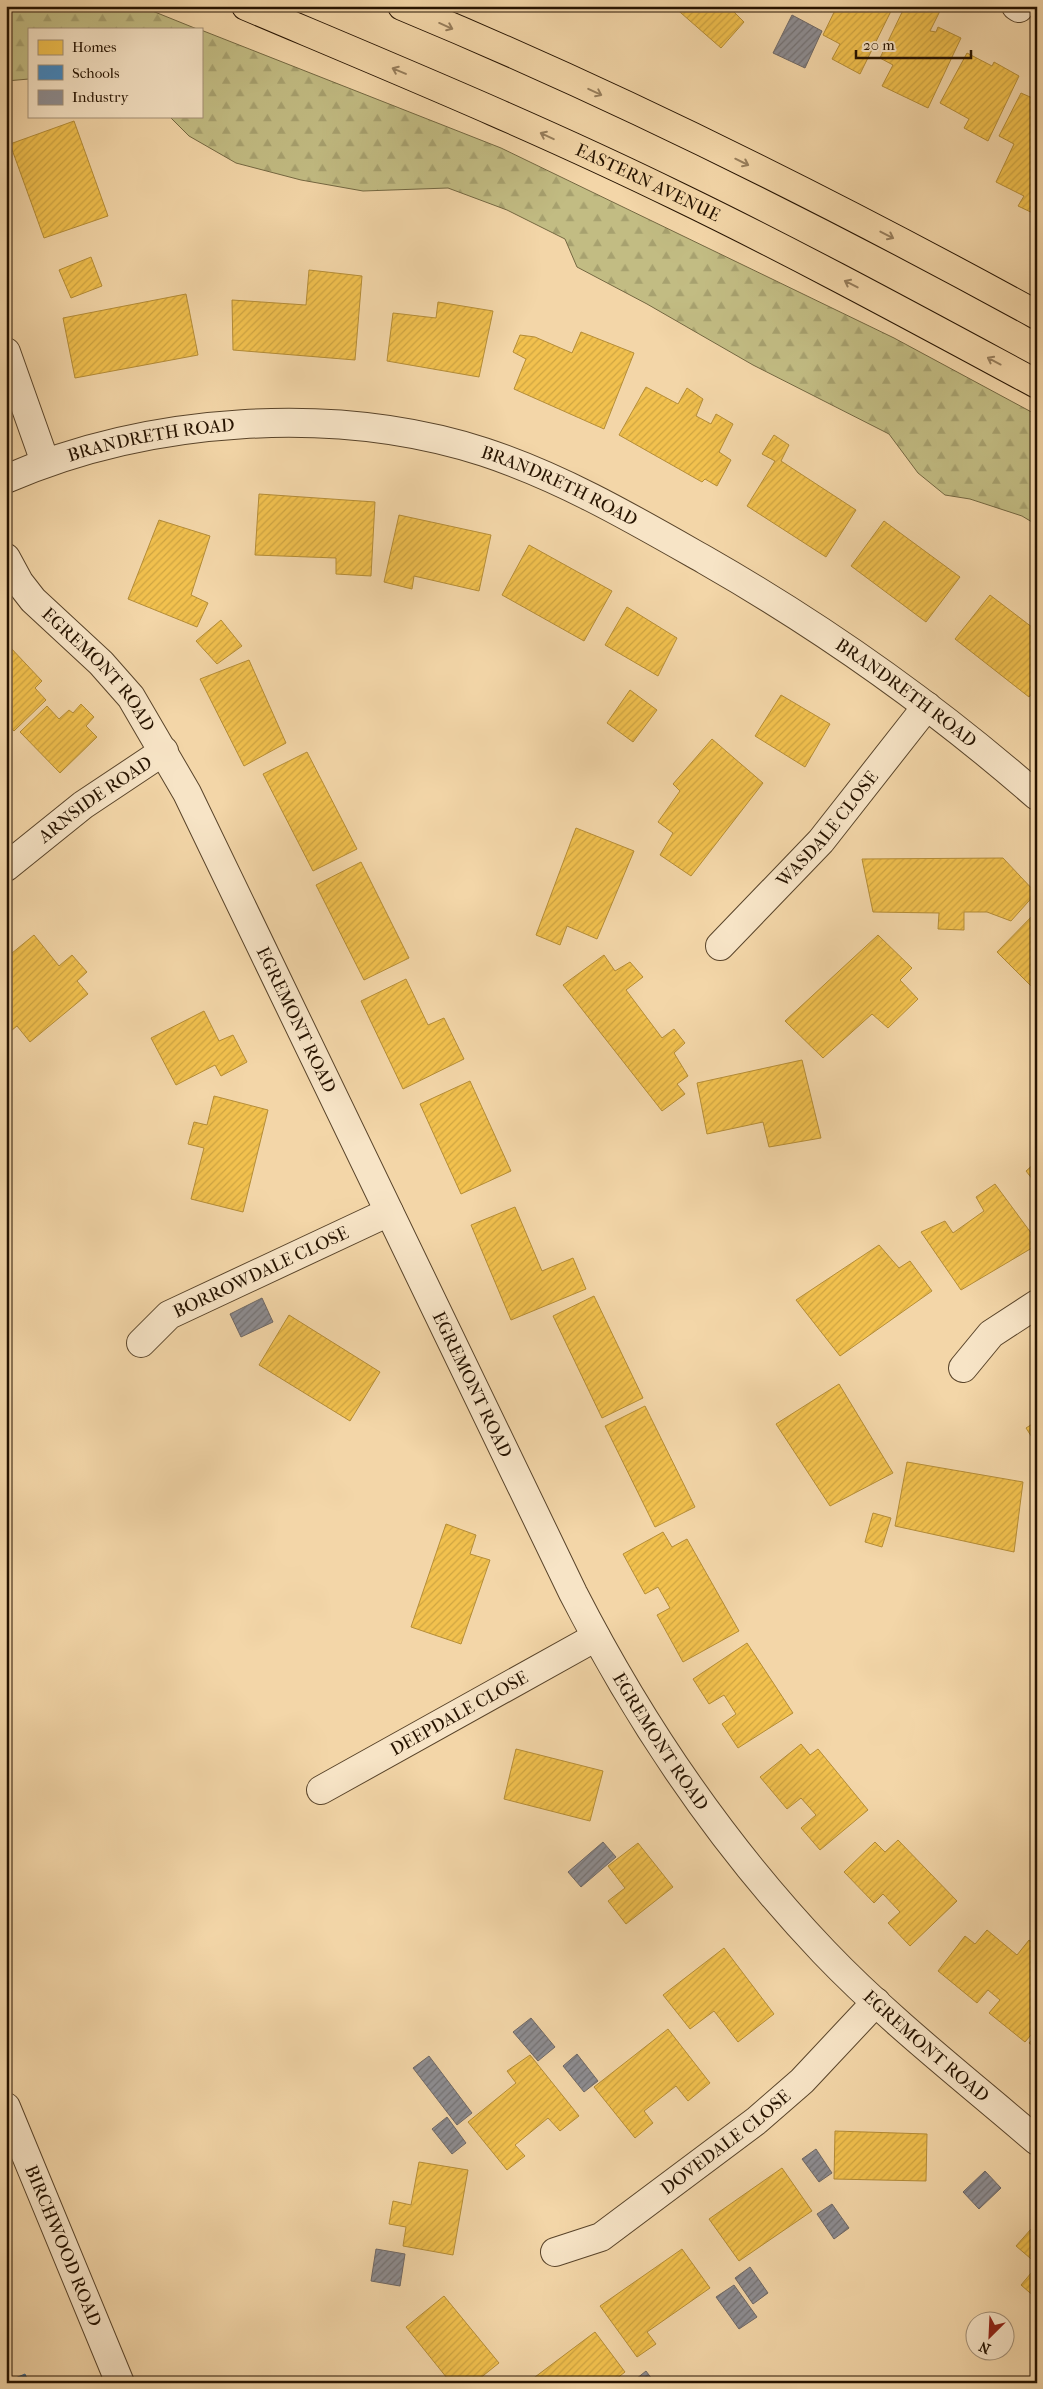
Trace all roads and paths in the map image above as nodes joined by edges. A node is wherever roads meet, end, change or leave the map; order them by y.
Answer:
1 (246, 6) edge
2 (402, 6) edge
3 (1037, 315) edge
4 (6, 352) edge
5 (1037, 384) edge
6 (45, 462) junction
7 (6, 479) edge
8 (6, 558) edge
9 (927, 706) junction
10 (164, 751) junction
11 (1037, 796) edge
12 (6, 867) edge
13 (720, 946) dead end
14 (389, 1212) junction
15 (1037, 1304) edge
16 (141, 1343) dead end
17 (963, 1368) dead end
18 (596, 1637) junction
19 (321, 1790) dead end
20 (876, 2002) junction
21 (6, 2108) edge
22 (1037, 2141) edge
23 (555, 2252) dead end
24 (120, 2383) edge

5 -> 1 highway, EASTERN AVENUE
2 -> 3 highway
4 - 6 street
6 - 7 street, BRANDRETH ROAD
6 - 9 street, BRANDRETH ROAD
8 - 10 street, EGREMONT ROAD
9 - 11 street, BRANDRETH ROAD
9 - 13 street, WASDALE CLOSE
10 - 12 street, ARNSIDE ROAD
10 - 14 street, EGREMONT ROAD
14 - 16 street, BORROWDALE CLOSE
14 - 18 street, EGREMONT ROAD
15 - 17 street
18 - 19 street, DEEPDALE CLOSE
18 - 20 street, EGREMONT ROAD
20 - 22 street, EGREMONT ROAD
20 - 23 street, DOVEDALE CLOSE
21 - 24 street, BIRCHWOOD ROAD

